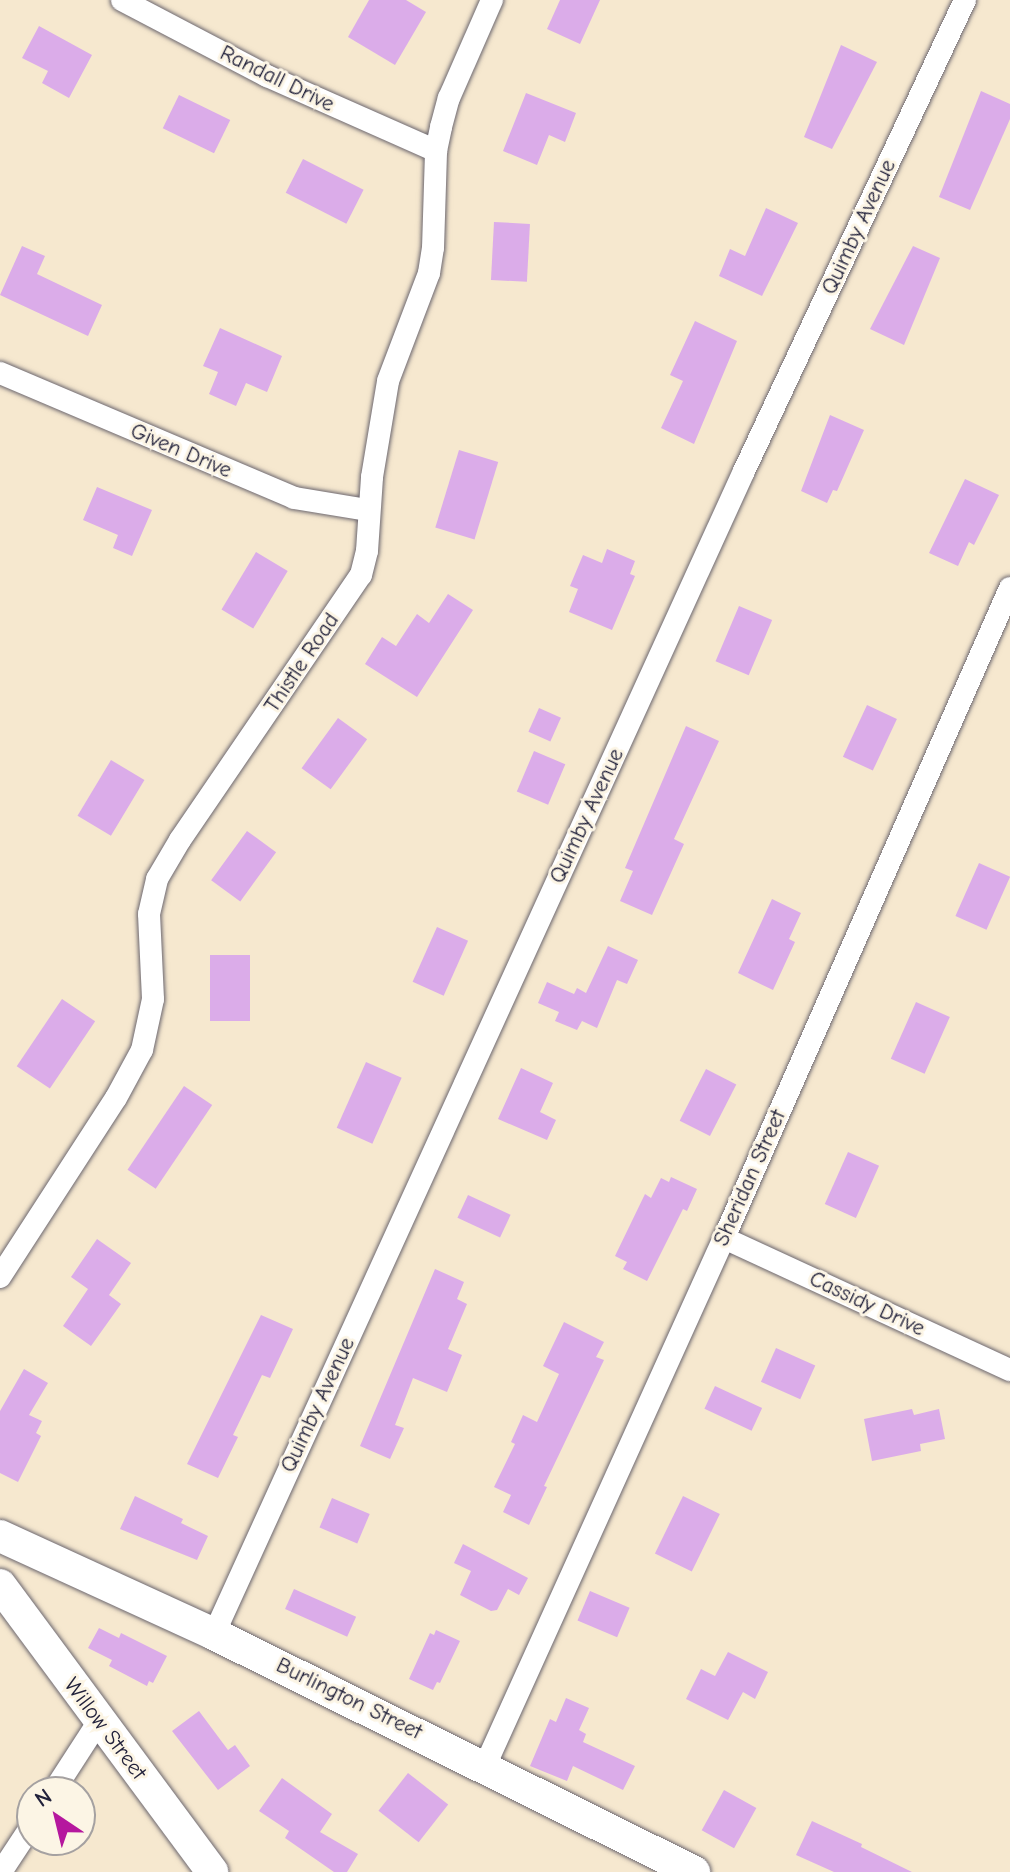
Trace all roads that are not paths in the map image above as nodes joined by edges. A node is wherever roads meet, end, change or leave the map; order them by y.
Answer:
1 (122, 0) edge
2 (492, 0) edge
3 (965, 0) edge
4 (436, 151) junction
5 (0, 373) edge
6 (367, 510) junction
7 (1010, 588) edge
8 (1001, 629) edge
9 (724, 1238) junction
10 (0, 1277) edge
11 (1010, 1370) edge
12 (0, 1536) edge
13 (0, 1585) edge
14 (214, 1634) junction
15 (99, 1721) junction
16 (485, 1766) junction
17 (63, 1776) edge
18 (16, 1849) edge
19 (1, 1872) edge
20 (212, 1872) edge
21 (694, 1872) edge

1 - 4 street, Randall Drive
2 - 4 street, Thistle Road
3 - 14 street, Quimby Avenue
4 - 6 street, Thistle Road
5 - 6 street, Given Drive
6 - 10 street, Thistle Road
7 - 8 street, Sheridan Street
8 - 9 street, Sheridan Street
9 - 11 street, Cassidy Drive
9 - 16 street, Sheridan Street
12 - 14 street, Burlington Street
13 - 15 street, Willow Street
14 - 16 street, Burlington Street
15 - 17 street
15 - 20 street, Willow Street
16 - 21 street, Burlington Street
18 - 19 street

